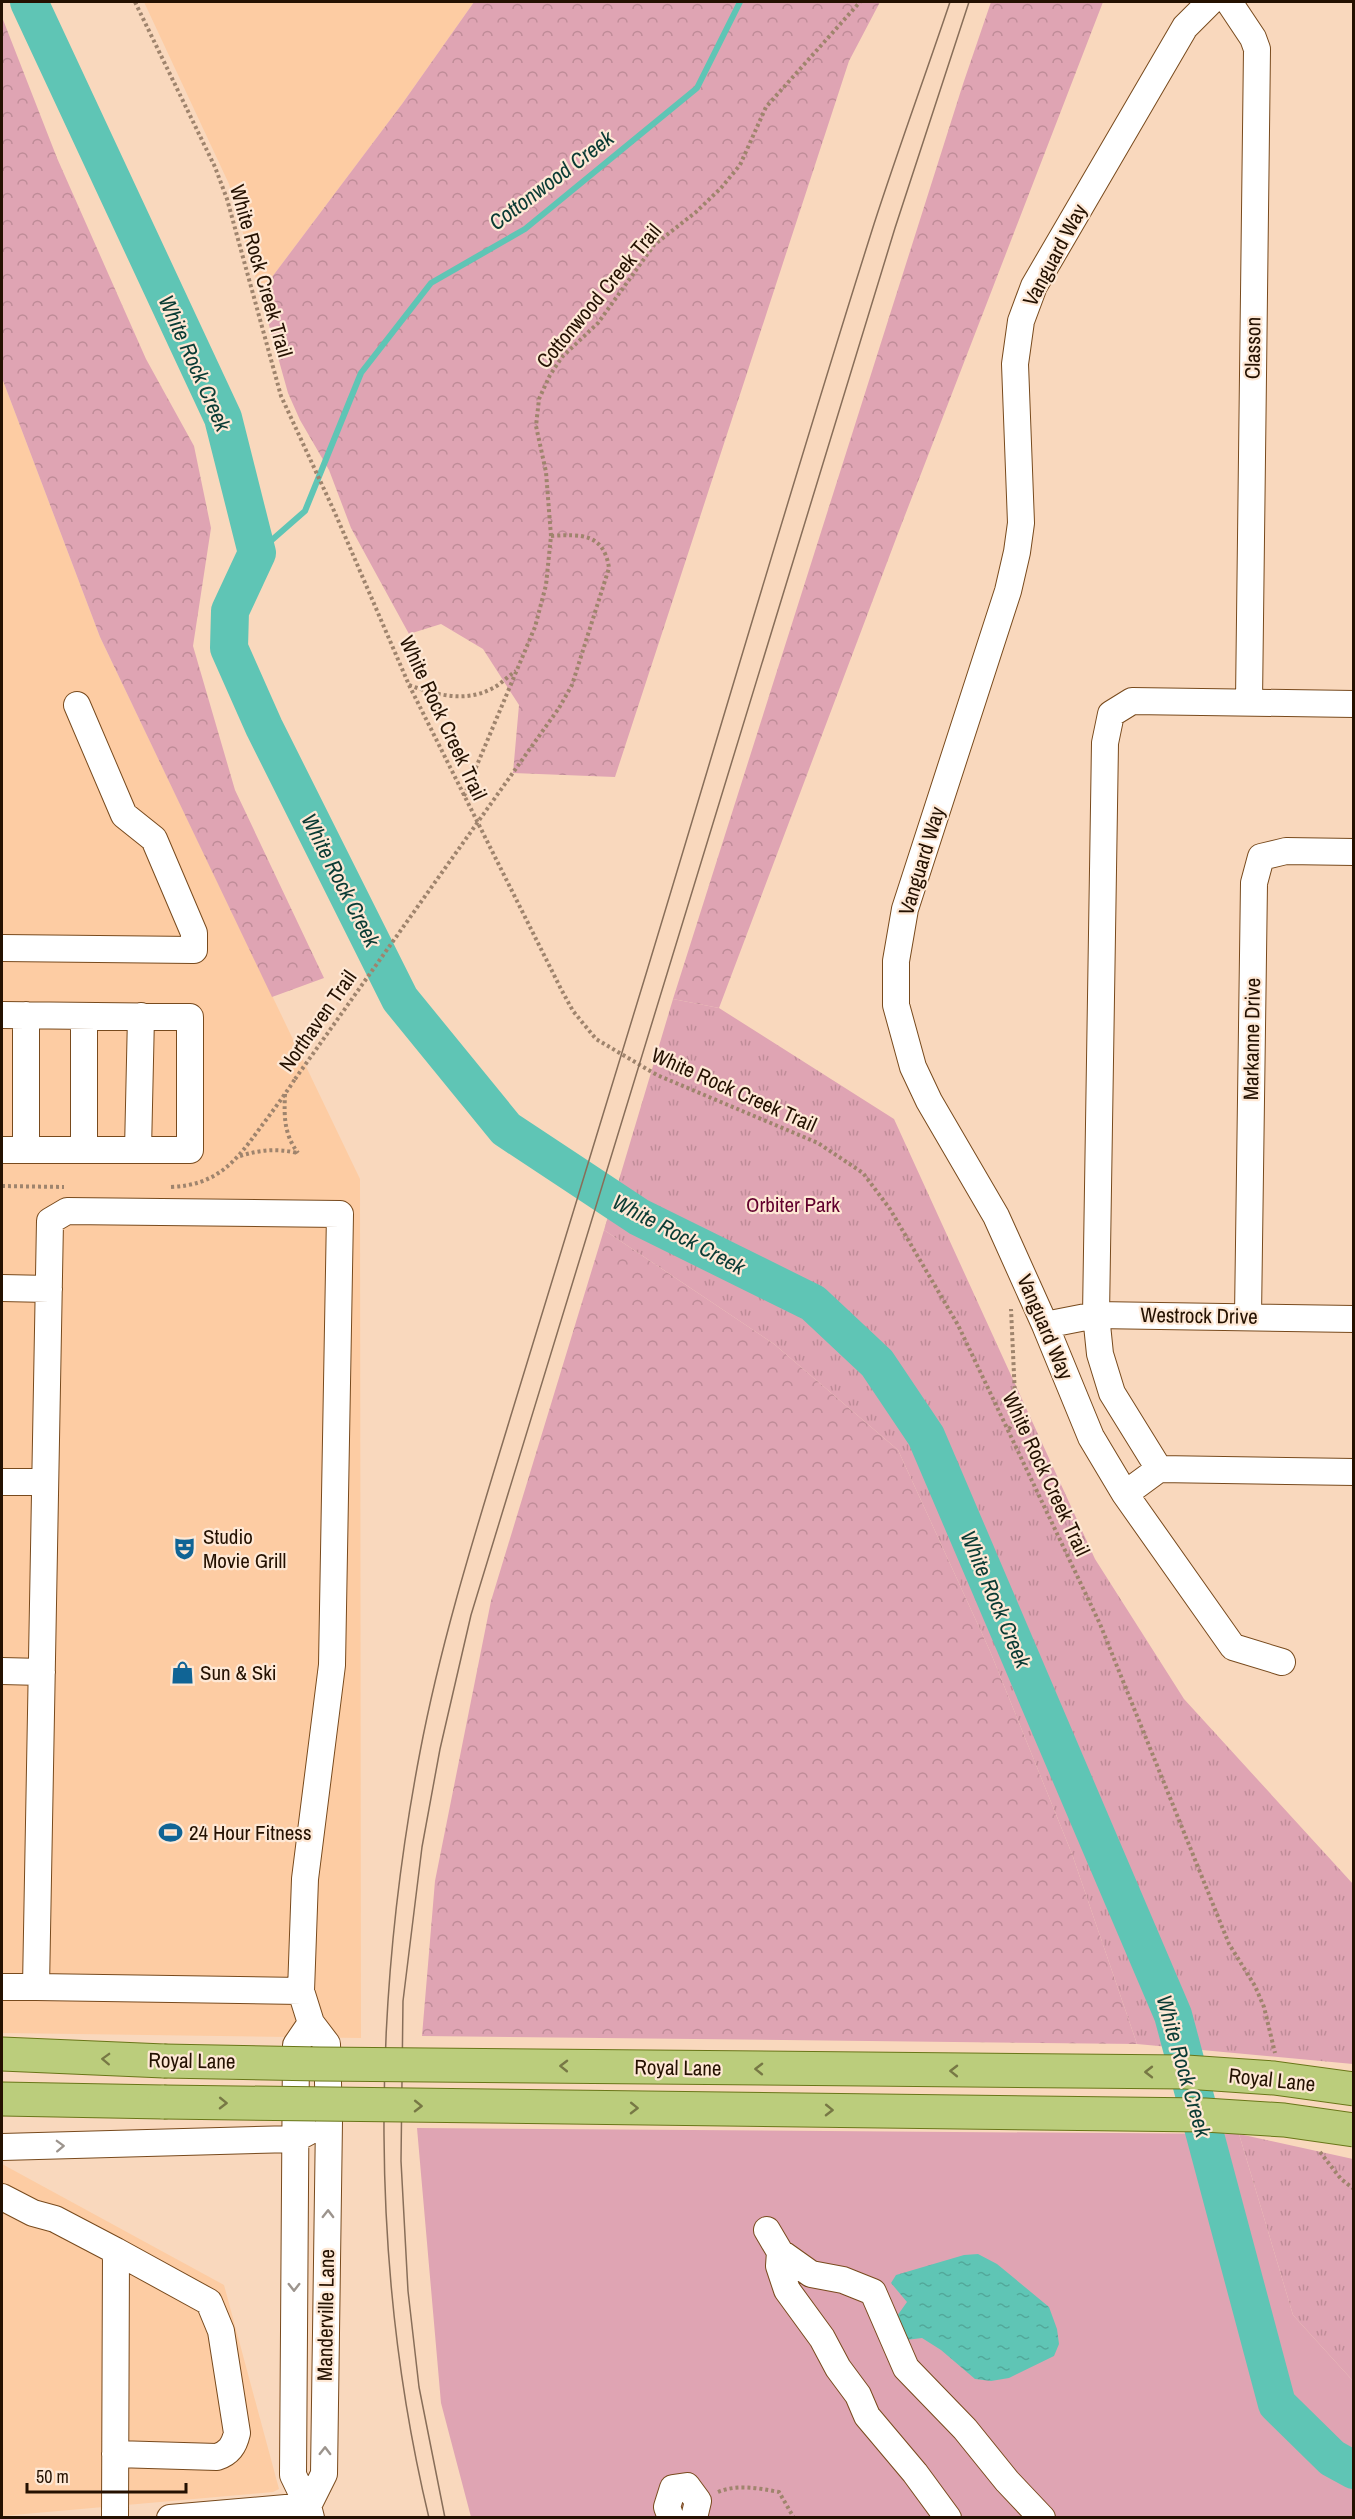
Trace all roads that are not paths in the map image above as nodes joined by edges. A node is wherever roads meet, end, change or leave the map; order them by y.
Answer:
1 (1210, 2) edge
2 (1229, 2) edge
3 (1249, 701) junction
4 (1353, 704) edge
5 (77, 705) dead end
6 (1353, 852) edge
7 (2, 948) edge
8 (14, 1015) edge
9 (84, 1016) junction
10 (141, 1016) junction
11 (14, 1150) edge
12 (84, 1150) junction
13 (138, 1150) junction
14 (2, 1288) edge
15 (49, 1289) junction
16 (1096, 1315) junction
17 (1248, 1316) junction
18 (1353, 1319) edge
19 (1045, 1324) junction
20 (1159, 1469) junction
21 (1353, 1472) edge
22 (2, 1482) edge
23 (45, 1482) junction
24 (1125, 1494) junction
25 (1282, 1662) dead end
26 (2, 1671) edge
27 (42, 1672) junction
28 (2, 1987) edge
29 (36, 1987) junction
30 (301, 1990) junction
31 (311, 2023) junction
32 (2, 2054) edge
33 (1353, 2089) edge
34 (2, 2099) edge
35 (329, 2121) junction
36 (1353, 2130) edge
37 (295, 2139) junction
38 (2, 2147) edge
39 (2, 2197) edge
40 (767, 2230) dead end
41 (116, 2250) junction
42 (780, 2252) junction
43 (115, 2454) junction
44 (696, 2509) edge
45 (310, 2512) edge
46 (115, 2517) edge
47 (170, 2517) edge
48 (671, 2517) edge
49 (948, 2517) edge
50 (1042, 2517) edge

1 - 19 street, Vanguard Way
2 - 3 street, Classon
3 - 4 street
3 - 16 street
5 - 7 street
6 - 17 street, Markanne Drive
8 - 9 street
8 - 11 street
9 - 10 street
9 - 12 street
10 - 13 street
10 - 13 street
11 - 12 street
12 - 13 street
14 - 15 street
15 - 23 street
15 - 30 street
16 - 17 street, Westrock Drive
16 - 19 street, Westrock Drive
16 - 20 street
17 - 18 street, Westrock Drive
19 - 24 street, Vanguard Way
20 - 21 street
20 - 24 street
22 - 23 street
23 - 27 street
24 - 25 street, Vanguard Way
26 - 27 street
27 - 29 street
28 - 29 street
29 - 30 street
30 - 31 street
31 - 35 street, Manderville Lane
31 - 37 street, Manderville Lane
33 -> 32 main road, Royal Lane, bridge
34 -> 36 main road, Royal Lane, bridge
35 - 37 street
45 -> 35 street, Manderville Lane
38 -> 37 street
37 -> 45 street, Manderville Lane
39 - 41 street
40 - 42 street
41 - 43 street
41 - 43 street
42 - 49 street
42 - 50 street
43 - 46 street
44 - 48 street
45 - 47 street

